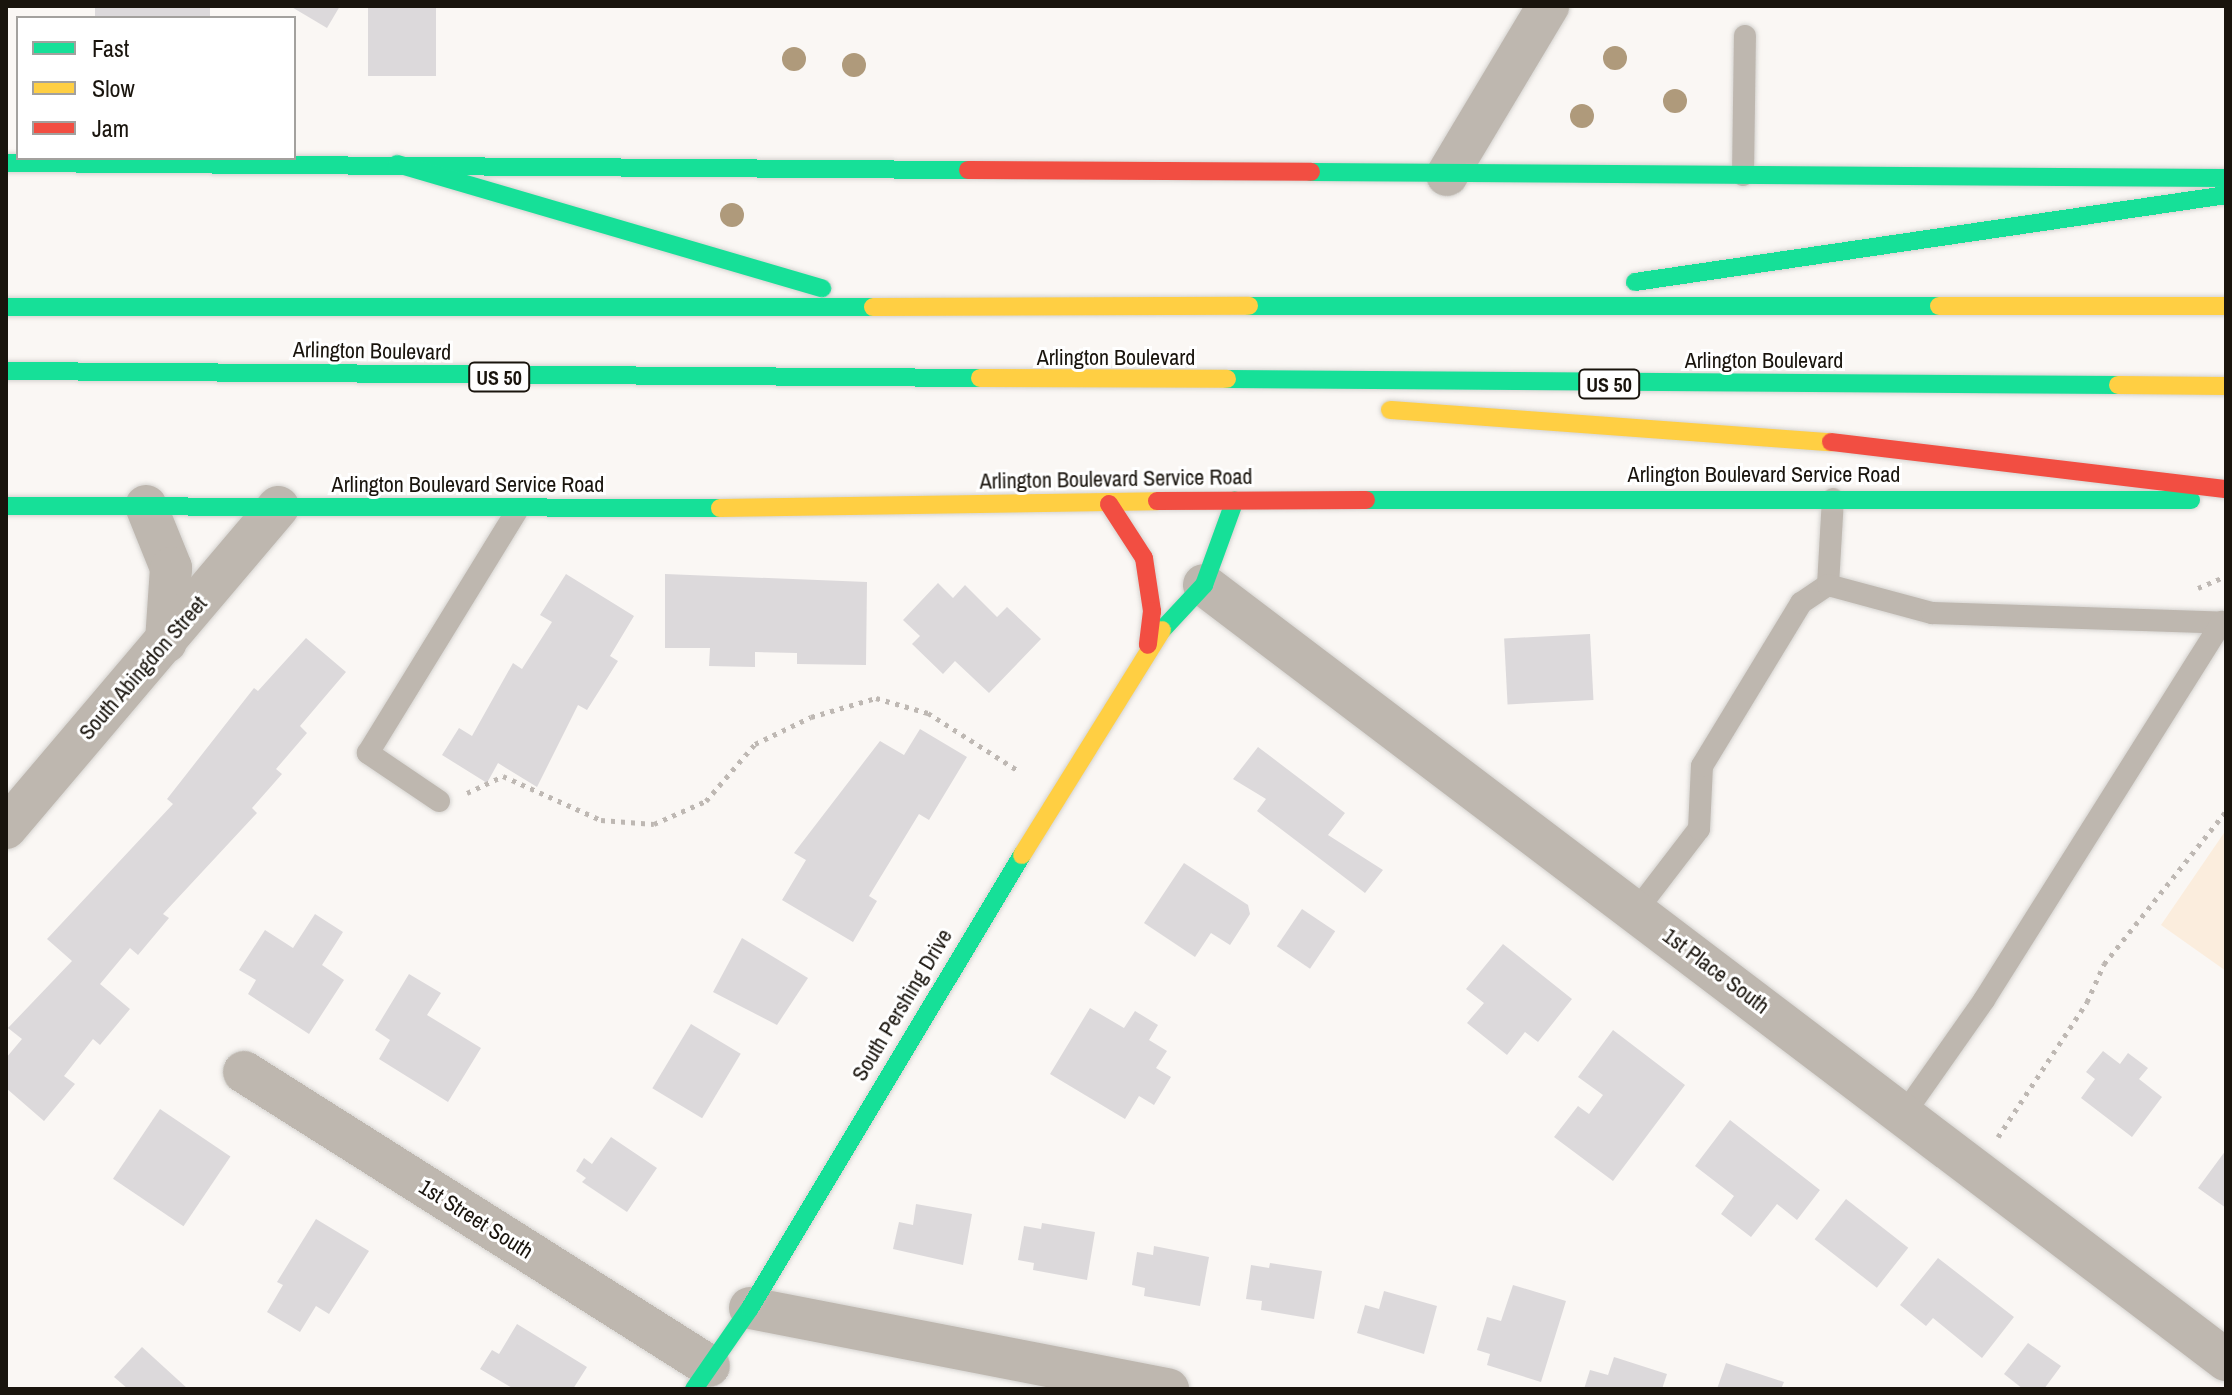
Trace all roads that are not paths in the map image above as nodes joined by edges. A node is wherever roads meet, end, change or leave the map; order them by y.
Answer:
1 (1548, 6) edge
2 (1745, 36) dead end
3 (6, 163) edge
4 (397, 164) junction
5 (1447, 175) junction
6 (1743, 175) junction
7 (2226, 178) edge
8 (2226, 195) edge
9 (1493, 302) junction
10 (879, 303) junction
11 (2226, 306) edge
12 (6, 307) edge
13 (6, 371) edge
14 (992, 382) junction
15 (2226, 386) edge
16 (1260, 401) dead end
17 (1370, 409) dead end
18 (2226, 489) edge
19 (1833, 499) junction
20 (1235, 500) junction
21 (2226, 500) edge
22 (1109, 504) junction
23 (6, 506) edge
24 (146, 506) junction
25 (278, 507) junction
26 (517, 511) junction
27 (1204, 585) junction
28 (1828, 585) junction
29 (2224, 622) edge
30 (166, 642) junction
31 (1148, 645) junction
32 (439, 801) road end
33 (6, 828) edge
34 (1636, 911) junction
35 (244, 1072) dead end
36 (1904, 1114) junction
37 (750, 1308) junction
38 (2226, 1360) edge
39 (701, 1377) edge
40 (1168, 1389) edge

1 - 5 street
2 - 6 lane
3 - 4 main road
4 - 5 main road
4 - 10 main road
5 - 6 main road
6 - 7 main road
8 - 9 main road
9 - 10 main road, Arlington Boulevard
9 - 11 main road, Arlington Boulevard
10 - 12 main road, Arlington Boulevard
13 - 14 main road, Arlington Boulevard / US 50
14 - 15 main road, Arlington Boulevard / US 50
14 - 16 main road
17 - 18 main road
19 - 20 main road, Arlington Boulevard Service Road
19 - 21 main road, Arlington Boulevard Service Road
19 - 28 lane
20 - 22 main road, Arlington Boulevard Service Road
20 - 27 main road, South Pershing Drive
22 - 26 main road, Arlington Boulevard Service Road
22 - 31 main road, South Pershing Drive
23 - 24 main road, Arlington Boulevard Service Road
24 - 25 main road, Arlington Boulevard Service Road
24 - 30 street
25 - 26 main road, Arlington Boulevard Service Road
25 - 30 street, South Abingdon Street
26 - 32 lane
27 - 31 main road, South Pershing Drive
27 - 34 street, 1st Place South
28 - 29 lane
28 - 34 lane
29 - 36 lane
30 - 33 street, South Abingdon Street
31 - 37 main road, South Pershing Drive
34 - 36 street, 1st Place South
35 - 39 street, 1st Street South
36 - 38 street, 1st Place South
37 - 39 main road, South Pershing Drive
37 - 40 street

